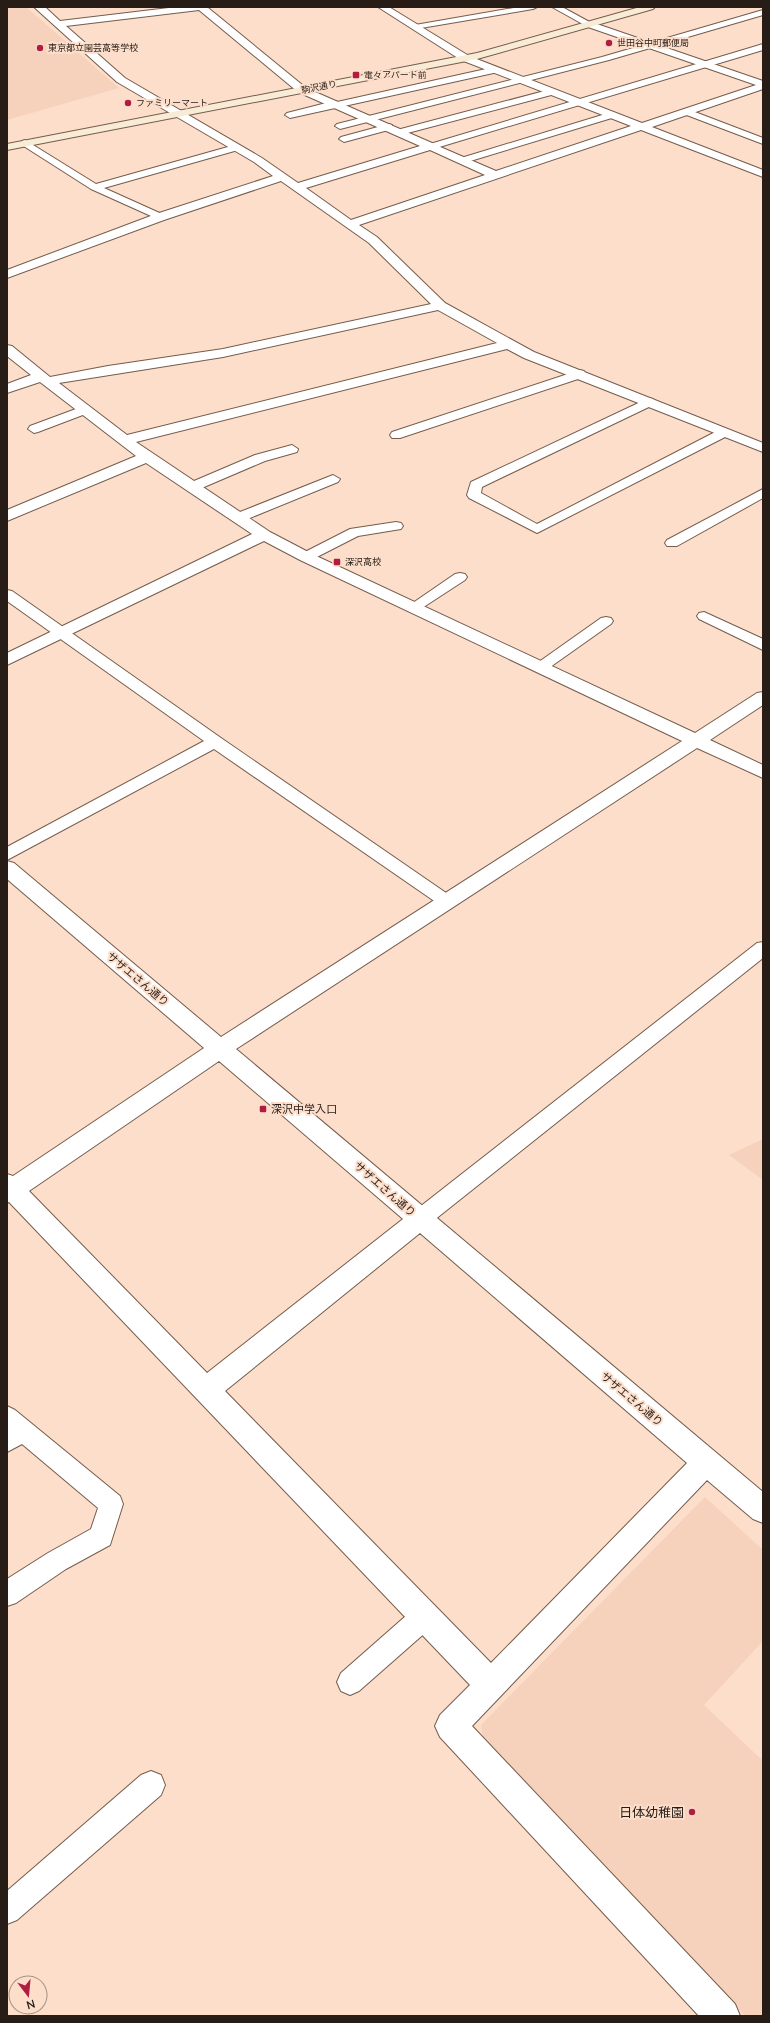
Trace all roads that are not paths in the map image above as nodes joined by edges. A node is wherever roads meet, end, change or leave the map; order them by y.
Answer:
1 (39, 7) edge
2 (200, 7) edge
3 (383, 7) edge
4 (533, 7) edge
5 (556, 7) edge
6 (649, 7) edge
7 (763, 12) edge
8 (58, 24) junction
9 (591, 25) junction
10 (415, 27) junction
11 (653, 46) junction
12 (763, 47) edge
13 (465, 58) junction
14 (708, 65) junction
15 (495, 70) junction
16 (524, 81) junction
17 (763, 85) edge
18 (302, 90) junction
19 (552, 92) junction
20 (581, 103) junction
21 (336, 104) junction
22 (687, 112) junction
23 (177, 114) junction
24 (290, 115) dead end
25 (612, 115) junction
26 (369, 119) junction
27 (511, 123) junction
28 (340, 126) dead end
29 (389, 127) junction
30 (642, 127) junction
31 (400, 132) junction
32 (542, 137) junction
33 (344, 139) dead end
34 (763, 140) edge
35 (26, 143) junction
36 (433, 146) junction
37 (7, 147) edge
38 (235, 148) junction
39 (464, 160) junction
40 (763, 174) edge
41 (497, 176) junction
42 (282, 177) junction
43 (95, 187) junction
44 (298, 187) junction
45 (160, 218) junction
46 (350, 224) junction
47 (7, 274) edge
48 (440, 306) junction
49 (509, 344) junction
50 (7, 349) edge
51 (580, 374) junction
52 (45, 378) junction
53 (7, 389) edge
54 (649, 402) junction
55 (84, 410) junction
56 (34, 429) dead end
57 (725, 432) junction
58 (396, 435) dead end
59 (124, 440) junction
60 (763, 448) edge
61 (292, 449) dead end
62 (147, 457) junction
63 (333, 479) dead end
64 (192, 487) junction
65 (763, 493) edge
66 (7, 516) edge
67 (240, 517) junction
68 (396, 526) dead end
69 (264, 535) junction
70 (672, 543) dead end
71 (306, 558) junction
72 (460, 577) dead end
73 (7, 594) edge
74 (414, 607) junction
75 (704, 616) dead end
76 (606, 621) dead end
77 (62, 633) junction
78 (763, 645) edge
79 (7, 660) edge
80 (541, 667) junction
81 (763, 697) edge
82 (697, 740) junction
83 (215, 742) junction
84 (763, 772) edge
85 (7, 854) edge
86 (7, 868) edge
87 (446, 901) junction
88 (763, 948) edge
89 (221, 1048) junction
90 (9, 1189) edge
91 (420, 1218) junction
92 (207, 1389) junction
93 (12, 1430) edge
94 (706, 1462) junction
95 (763, 1510) edge
96 (7, 1594) edge
97 (425, 1616) junction
98 (350, 1682) dead end
99 (491, 1685) junction
100 (152, 1785) dead end
101 (7, 1910) edge
102 (723, 2016) edge

1 - 8 street
2 - 8 street
2 - 18 street
3 - 10 street
4 - 10 lane
5 - 9 lane
6 - 9 main road, 駒沢通り
7 - 11 lane
8 - 23 street
9 - 11 street
9 - 13 main road, 駒沢通り
10 - 13 street
11 - 14 street
11 - 16 lane
12 - 14 lane
13 - 15 street
13 - 18 main road, 駒沢通り
14 - 17 street
14 - 20 lane
15 - 16 street
15 - 21 lane
16 - 19 street
16 - 26 lane
17 - 22 street
18 - 21 street
18 - 23 main road, 駒沢通り
19 - 20 street
19 - 31 lane
20 - 25 street
20 - 27 lane
21 - 24 lane
21 - 26 street
22 - 30 street
22 - 34 lane
23 - 35 main road, 駒沢通り
23 - 38 street
25 - 30 street
25 - 32 lane
26 - 28 lane
26 - 29 street
27 - 32 lane
27 - 36 lane
29 - 31 street
29 - 33 lane
30 - 40 street
30 - 41 street
31 - 36 street
32 - 39 lane
35 - 37 main road, 駒沢通り
35 - 43 lane
36 - 39 street
36 - 44 street
38 - 42 street
38 - 43 lane
39 - 41 street
41 - 46 street
42 - 44 street
42 - 45 street
43 - 45 lane
44 - 46 street
45 - 47 street
46 - 48 street
48 - 49 street
48 - 52 street
49 - 51 street
49 - 59 street
50 - 52 street
51 - 54 street
51 - 58 lane
52 - 53 street
52 - 55 street
54 - 57 street
54 - 57 lane
55 - 56 lane
55 - 59 street
57 - 60 street
59 - 62 street
61 - 64 lane
62 - 64 street
62 - 66 street
63 - 67 lane
64 - 67 street
65 - 70 lane
67 - 69 street
68 - 71 lane
69 - 71 street
69 - 77 street
71 - 74 street
72 - 74 lane
73 - 77 lane
74 - 80 street
75 - 78 lane
76 - 80 lane
77 - 79 street
77 - 83 lane
80 - 82 street
81 - 82 street
82 - 84 street
82 - 87 street
83 - 85 lane
83 - 87 lane
86 - 89 street, サザエさん通り
87 - 89 street
88 - 91 lane
89 - 90 street
89 - 91 street, サザエさん通り
90 - 92 street
91 - 92 street
91 - 94 street, サザエさん通り
92 - 97 street
93 - 96 lane
94 - 95 street, サザエさん通り
94 - 99 street
97 - 98 lane
97 - 99 street
99 - 102 street
100 - 101 lane

